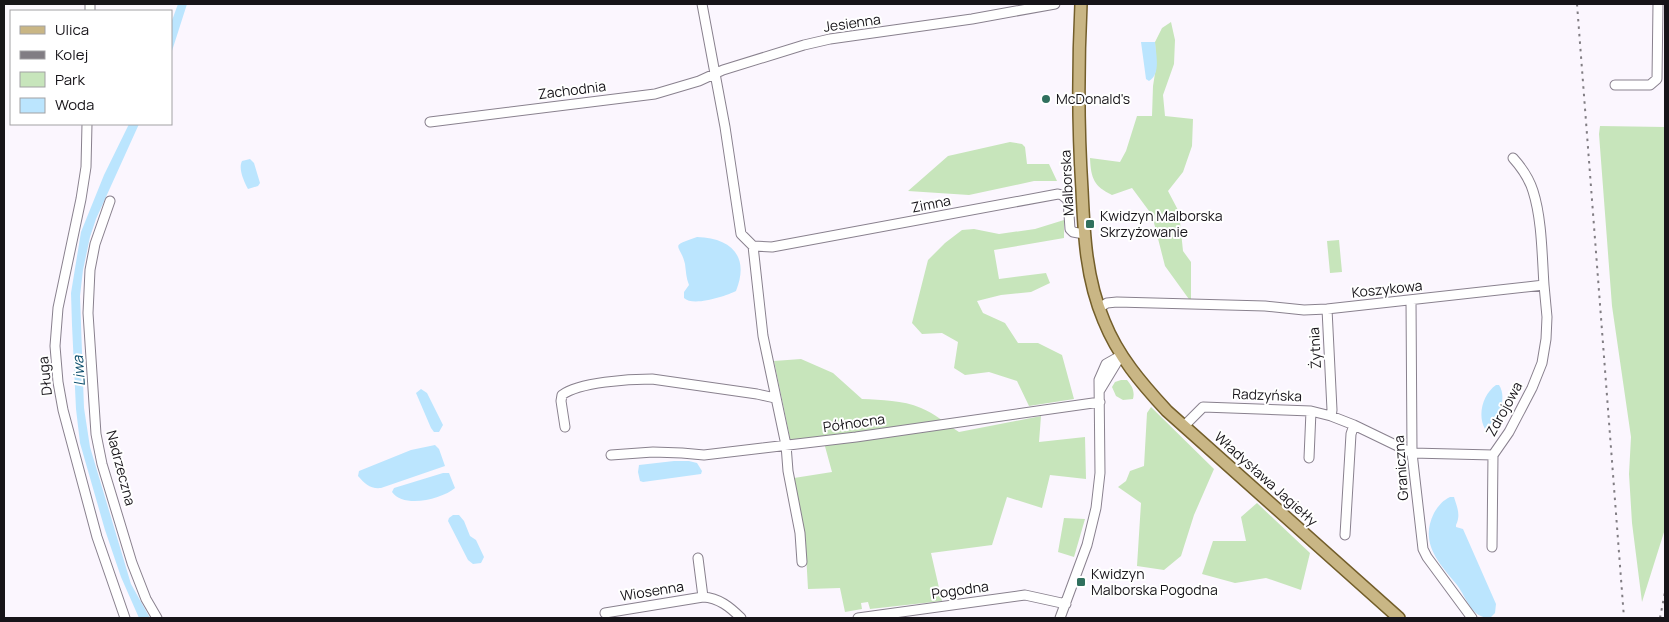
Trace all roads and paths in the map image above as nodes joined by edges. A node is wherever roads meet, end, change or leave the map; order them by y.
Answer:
1 (702, 4) edge
2 (1055, 4) edge
3 (1081, 4) edge
4 (1658, 4) edge
5 (715, 73) junction
6 (1615, 85) dead end
7 (430, 122) dead end
8 (87, 125) edge
9 (1513, 158) dead end
10 (110, 201) dead end
11 (1084, 234) junction
12 (753, 246) junction
13 (1544, 285) junction
14 (1411, 300) junction
15 (1099, 308) junction
16 (1326, 309) junction
17 (1122, 355) junction
18 (1130, 368) junction
19 (1113, 369) junction
20 (1100, 390) junction
21 (775, 398) junction
22 (1100, 402) junction
23 (1312, 410) junction
24 (1331, 416) junction
25 (1184, 426) junction
26 (1354, 426) junction
27 (565, 427) dead end
28 (786, 445) junction
29 (1412, 453) junction
30 (611, 455) dead end
31 (1493, 455) junction
32 (1309, 458) dead end
33 (1345, 535) dead end
34 (1492, 547) dead end
35 (698, 558) dead end
36 (802, 562) dead end
37 (703, 597) junction
38 (1066, 604) junction
39 (604, 613) dead end
40 (124, 618) edge
41 (158, 618) edge
42 (741, 618) edge
43 (858, 618) edge
44 (1060, 618) edge
45 (1399, 618) edge
46 (1472, 618) edge

1 - 5 street
2 - 5 street, Jesienna
3 - 11 main road, Malborska
4 - 6 street
5 - 7 street, Zachodnia
5 - 12 street
8 - 40 street, Długa
9 - 13 street
10 - 41 street, Nadrzeczna
11 - 12 street, Zimna
11 - 15 main road, Malborska
12 - 21 street
13 - 14 street, Koszykowa
13 - 31 street, Zdrojowa
14 - 16 street, Koszykowa
14 - 29 street, Graniczna
15 - 16 street, Koszykowa
15 - 17 main road, Malborska
16 - 24 street, Żytnia
17 - 18 main road, Władysława Jagiełły
17 - 19 street
17 - 20 street
18 - 19 street
18 - 25 main road, Władysława Jagiełły
19 - 20 street
20 - 22 street
21 - 27 street
21 - 28 street
22 - 28 street, Północna
22 - 38 street
23 - 24 street, Radzyńska
23 - 25 street, Radzyńska
23 - 32 street
24 - 26 street, Radzyńska
25 - 45 main road, Władysława Jagiełły
26 - 29 street, Radzyńska
26 - 33 street
28 - 30 street, Północna
28 - 36 street
29 - 31 street, Radzyńska
29 - 46 street, Graniczna
31 - 34 street, Zdrojowa
35 - 37 street
37 - 39 street, Wiosenna
37 - 42 street
38 - 43 street, Pogodna
38 - 44 street

